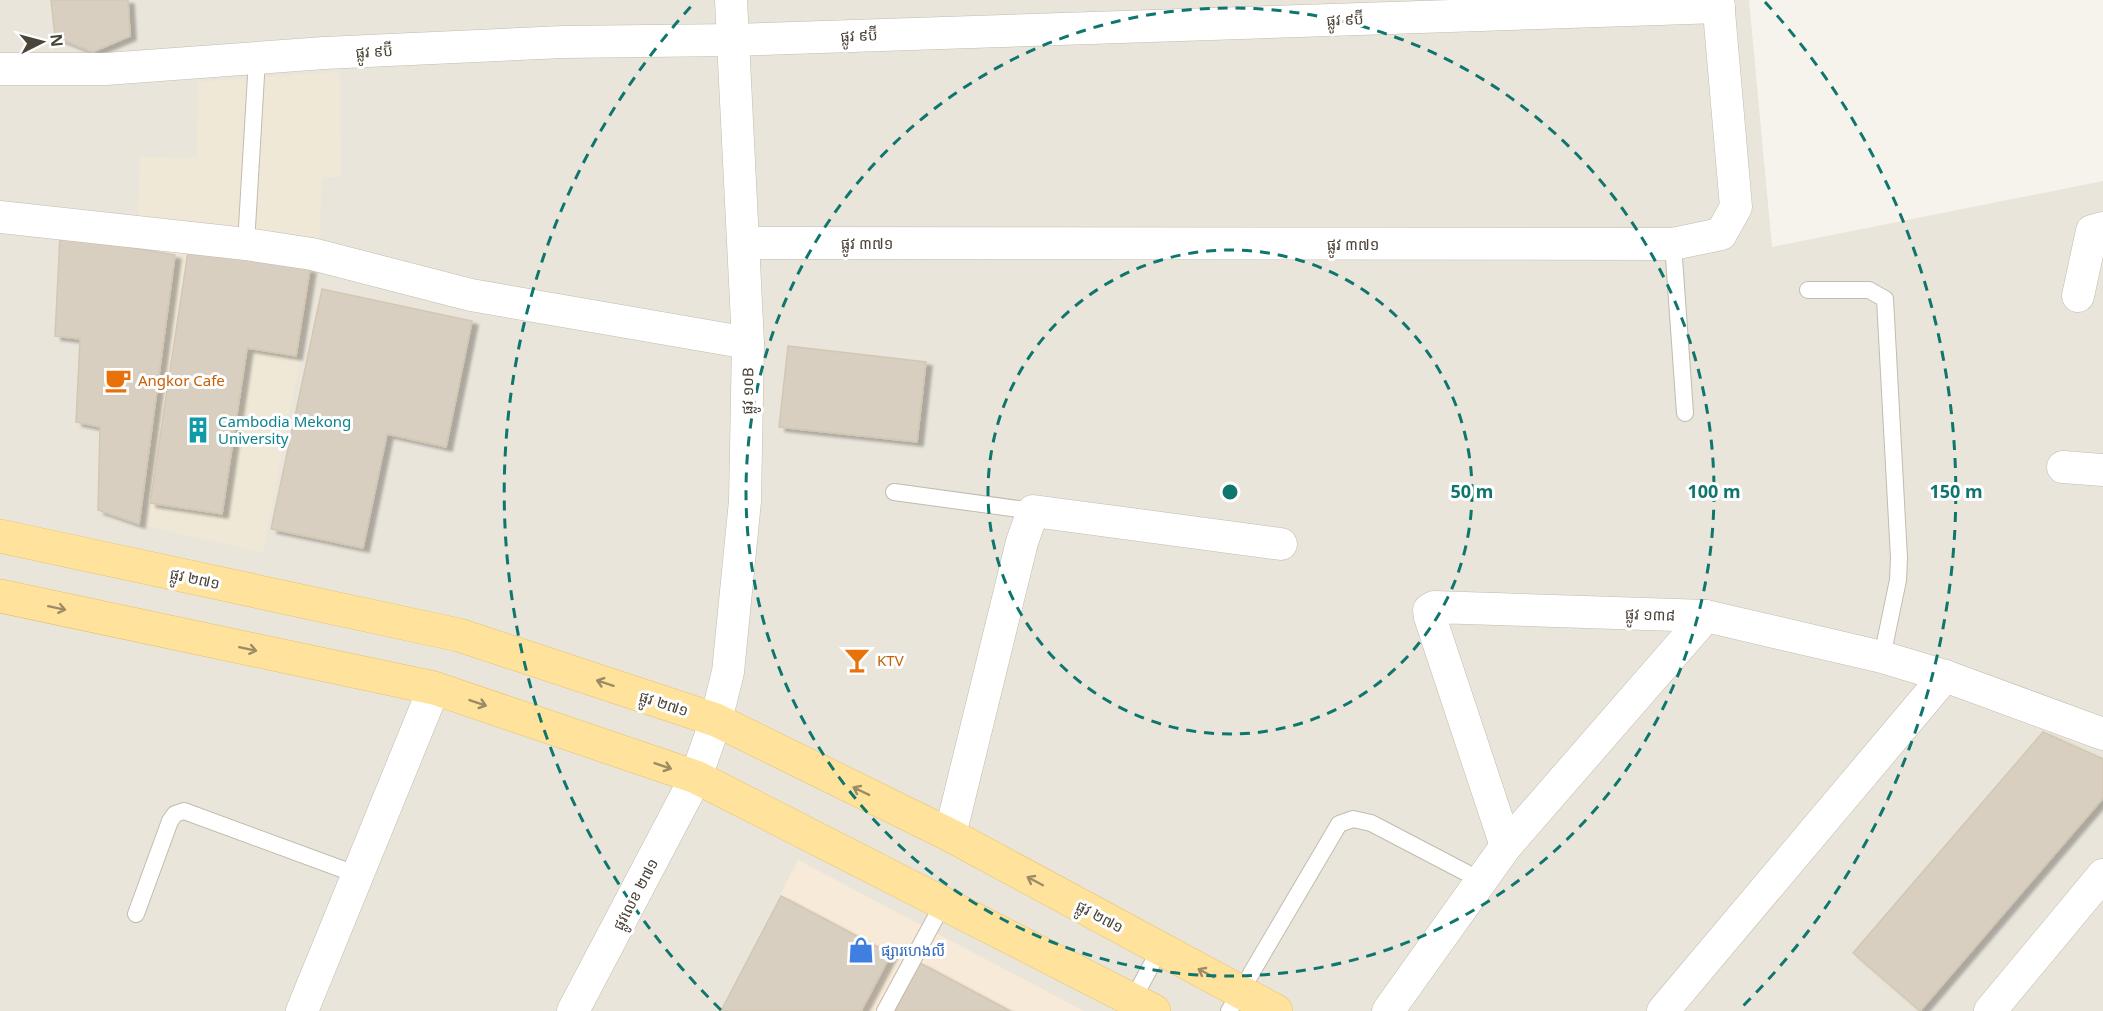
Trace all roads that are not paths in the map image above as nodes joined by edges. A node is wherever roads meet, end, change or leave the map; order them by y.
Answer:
1 (731, 0) edge
2 (1719, 4) edge
3 (734, 39) junction
4 (257, 59) junction
5 (0, 69) edge
6 (0, 216) edge
7 (2103, 228) edge
8 (745, 243) junction
9 (246, 244) junction
10 (1673, 244) junction
11 (1808, 290) dead end
12 (2078, 296) dead end
13 (748, 343) junction
14 (1685, 413) dead end
15 (2063, 467) dead end
16 (2103, 470) edge
17 (894, 492) dead end
18 (1033, 511) junction
19 (0, 536) edge
20 (1281, 544) dead end
21 (0, 596) edge
22 (1706, 616) junction
23 (1882, 657) junction
24 (1945, 675) junction
25 (434, 688) junction
26 (716, 720) junction
27 (2103, 734) edge
28 (696, 777) junction
29 (950, 835) junction
30 (1506, 846) junction
31 (358, 875) junction
32 (2103, 875) edge
33 (1482, 881) junction
34 (943, 903) junction
35 (136, 914) dead end
36 (1160, 949) junction
37 (1234, 1001) edge
38 (1138, 1007) edge
39 (302, 1011) edge
40 (573, 1011) edge
41 (885, 1011) edge
42 (1276, 1011) edge
43 (1389, 1011) edge
44 (1663, 1011) edge
45 (1990, 1011) edge

1 - 3 street, ផ្លូវ ១០B
2 - 3 street, ផ្លូវ ៩ប៊ី
2 - 10 street, ផ្លូវ ៣៧១
3 - 4 street, ផ្លូវ ៩ប៊ី
3 - 8 street, ផ្លូវ ១០B
4 - 5 street, ផ្លូវ ៩ប៊ី
4 - 9 lane
6 - 9 street
7 - 12 street
8 - 10 street, ផ្លូវ ៣៧១
8 - 13 street, ផ្លូវ ១០B
9 - 13 street
10 - 14 lane
11 - 23 lane
13 - 26 street, ផ្លូវ ១០B
15 - 16 street
17 - 18 lane
18 - 20 street
18 - 29 street
26 -> 19 main road, ផ្លូវ ២៧១
21 -> 25 main road
22 - 23 street, ផ្លូវ ១៣៨
22 - 30 street
22 - 30 street, ផ្លូវ ១៣៨
23 - 24 street, ផ្លូវ ១៣៨
24 - 27 street, ផ្លូវ ១៣៨
24 - 44 street
25 -> 28 main road
25 - 31 street
26 - 28 street, ផ្លូវ ១០B
29 -> 26 main road, ផ្លូវ ២៧១
28 - 34 main road
28 - 40 street, ផ្លូវលេខ ២៧១
36 -> 29 main road, ផ្លូវ ២៧១
30 - 33 street
31 - 35 lane
31 - 39 street
32 - 45 street
33 - 37 lane
33 - 43 street
34 - 38 main road
34 - 41 lane
37 -> 36 main road, ផ្លូវ ២៧១
36 - 38 lane
37 - 42 main road, ផ្លូវ ២៧១

